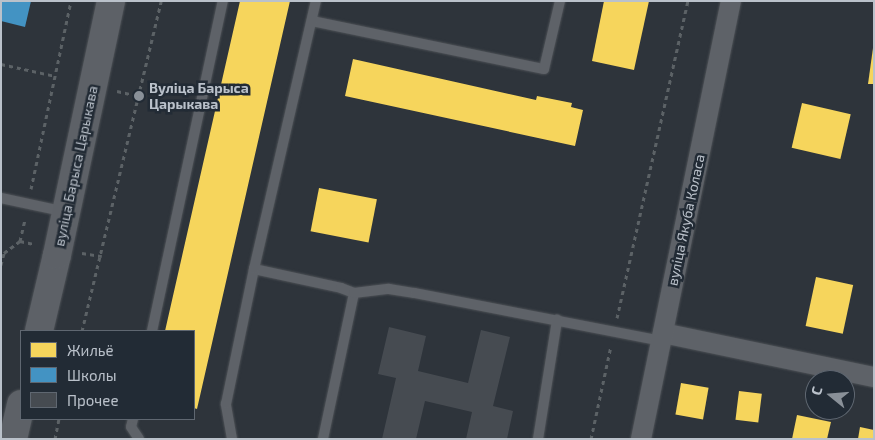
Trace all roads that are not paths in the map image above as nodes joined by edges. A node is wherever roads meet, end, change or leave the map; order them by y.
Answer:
1 (111, 1) edge
2 (223, 1) edge
3 (316, 1) edge
4 (560, 1) edge
5 (731, 1) edge
6 (312, 21) junction
7 (1, 198) edge
8 (67, 212) junction
9 (254, 268) junction
10 (354, 293) junction
11 (557, 320) junction
12 (39, 330) edge
13 (152, 330) edge
14 (662, 337) junction
15 (874, 377) edge
16 (20, 408) edge
17 (133, 420) edge
18 (13, 439) edge
19 (139, 439) edge
20 (232, 439) edge
21 (323, 439) edge
22 (538, 439) edge
23 (641, 439) edge

1 - 8 main road, вуліца Барыса Царыкава
2 - 13 lane
3 - 6 lane
4 - 6 lane
5 - 14 street, вуліца Якуба Коласа
6 - 9 lane
7 - 8 lane
8 - 12 main road, вуліца Барыса Царыкава
9 - 10 lane
9 - 20 lane
10 - 11 lane
10 - 21 lane
11 - 14 lane
11 - 22 lane
14 - 15 street
14 - 23 street, вуліца Якуба Коласа
16 - 18 main road
17 - 19 lane

